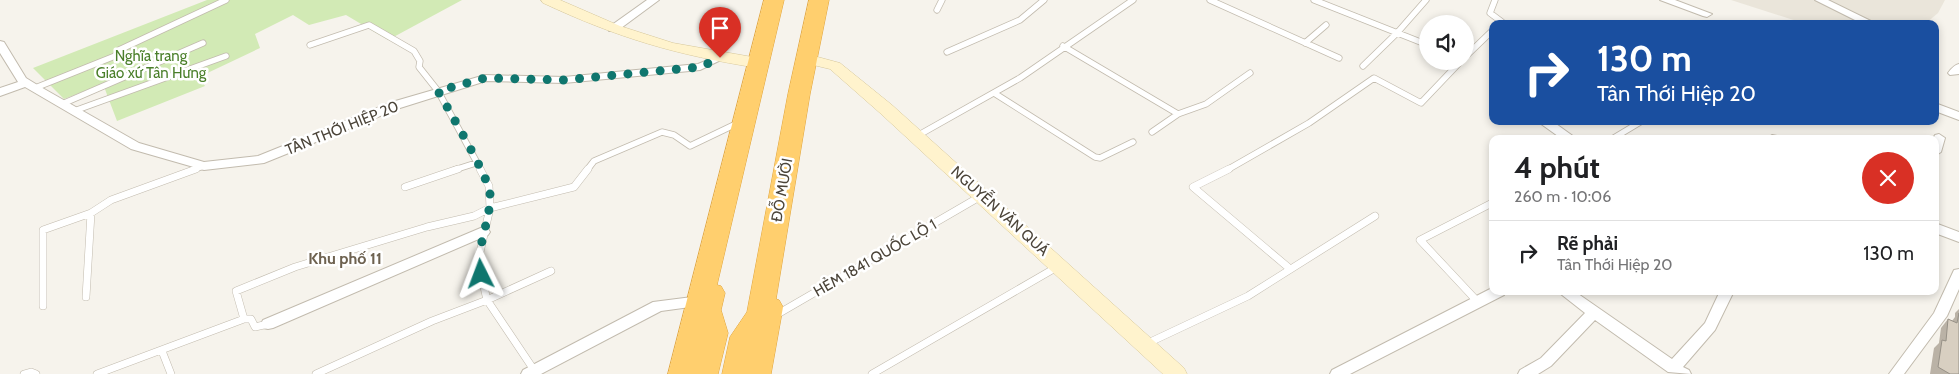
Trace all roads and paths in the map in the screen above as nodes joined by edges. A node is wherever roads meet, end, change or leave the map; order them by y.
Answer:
1 (226, 0) edge
2 (548, 0) edge
3 (654, 0) edge
4 (774, 0) edge
5 (783, 0) edge
6 (819, 0) edge
7 (826, 0) edge
8 (942, 0) edge
9 (1044, 0) edge
10 (1133, 0) edge
11 (1210, 0) edge
12 (1314, 0) edge
13 (1426, 0) edge
14 (1495, 0) edge
15 (1665, 0) edge
16 (1820, 0) edge
17 (937, 10) dead end
18 (1707, 14) dead end
19 (1499, 20) edge
20 (1863, 20) edge
21 (1326, 25) dead end
22 (613, 29) junction
23 (1397, 33) junction
24 (1489, 34) edge
25 (1419, 42) edge
26 (1305, 43) junction
27 (0, 44) edge
28 (203, 44) dead end
29 (310, 45) dead end
30 (1063, 46) junction
31 (1474, 48) edge
32 (947, 52) dead end
33 (226, 56) dead end
34 (720, 58) junction
35 (1339, 58) dead end
36 (810, 61) junction
37 (763, 64) junction
38 (1363, 66) dead end
39 (1452, 70) edge
40 (1250, 73) dead end
41 (30, 85) junction
42 (438, 91) junction
43 (0, 92) edge
44 (994, 94) junction
45 (62, 104) junction
46 (1939, 108) edge
47 (74, 111) junction
48 (1178, 114) junction
49 (1959, 116) edge
50 (749, 119) junction
51 (1549, 125) edge
52 (1635, 125) edge
53 (1152, 132) dead end
54 (1565, 135) edge
55 (1619, 135) edge
56 (917, 136) junction
57 (1133, 142) dead end
58 (476, 162) junction
59 (204, 166) junction
60 (405, 187) dead end
61 (982, 195) junction
62 (1489, 205) edge
63 (490, 208) junction
64 (91, 213) junction
65 (1375, 216) dead end
66 (1939, 230) edge
67 (483, 232) junction
68 (1959, 237) edge
69 (1060, 265) junction
70 (1289, 268) junction
71 (551, 271) dead end
72 (1959, 274) edge
73 (1490, 295) edge
74 (1570, 295) edge
75 (1724, 295) edge
76 (86, 297) dead end
77 (487, 300) junction
78 (700, 301) junction
79 (1477, 301) junction
80 (43, 306) dead end
81 (1594, 312) junction
82 (244, 318) junction
83 (768, 320) junction
84 (268, 324) joint
85 (1145, 344) junction
86 (162, 351) junction
87 (1679, 371) edge
88 (531, 372) edge
89 (24, 374) edge
90 (36, 374) edge
91 (97, 374) edge
92 (171, 374) edge
93 (316, 374) edge
94 (682, 374) edge
95 (704, 374) edge
96 (736, 374) edge
97 (758, 374) edge
98 (872, 374) edge
99 (1178, 374) edge
100 (1337, 374) edge
101 (1525, 374) edge
102 (1896, 374) edge

1 - 41 lane
2 - 22 main road
3 - 22 street
4 - 37 highway
5 - 37 highway
6 - 36 highway, ĐỖ MƯỜI
7 - 36 highway, ĐỖ MƯỜI
8 - 17 lane
9 - 32 lane
10 - 30 lane
11 - 26 lane
12 - 23 lane
13 - 23 lane
14 - 19 lane
15 - 18 street
16 - 20 street
21 - 26 lane
22 - 34 main road
23 - 25 lane
23 - 38 lane
24 - 31 lane
26 - 35 lane
27 - 41 street, TÂN THỚI HIỆP 20
28 - 45 lane
29 - 42 lane
30 - 44 lane
30 - 48 lane
33 - 47 lane
34 - 37 main road
34 - 42 street, TÂN THỚI HIỆP 20
36 - 56 main road, NGUYỄN VĂN QUÁ
36 - 83 highway, ĐỖ MƯỜI
36 - 96 highway, ĐỖ MƯỜI
37 - 50 highway
39 - 70 lane
40 - 48 lane
41 - 43 street
41 - 45 street, TÂN THỚI HIỆP 20
42 - 58 lane
42 - 59 street, TÂN THỚI HIỆP 20
44 - 56 lane
44 - 57 lane
45 - 47 street, TÂN THỚI HIỆP 20
46 - 49 street
47 - 59 street, TÂN THỚI HIỆP 20
48 - 53 lane
50 - 63 lane
50 - 78 highway
50 - 95 highway
51 - 54 street
52 - 55 lane
56 - 61 main road, NGUYỄN VĂN QUÁ
58 - 60 lane
58 - 63 lane
59 - 64 lane
61 - 69 main road, NGUYỄN VĂN QUÁ
61 - 83 lane, HẺM 1841 QUỐC LỘ 1
62 - 79 lane
63 - 67 lane
63 - 82 lane
64 - 76 lane
64 - 80 lane
65 - 70 lane
66 - 68 street
67 - 77 lane
67 - 84 street
69 - 85 main road, NGUYỄN VĂN QUÁ
69 - 98 lane
70 - 85 lane
71 - 77 lane
72 - 102 street
73 - 79 street
74 - 81 street
75 - 87 street
77 - 88 lane
77 - 93 lane
78 - 88 street
78 - 94 highway
79 - 100 street
81 - 87 street
81 - 101 street
82 - 84 lane
82 - 86 lane
83 - 97 highway, ĐỖ MƯỜI
85 - 99 main road, NGUYỄN VĂN QUÁ
86 - 91 lane
86 - 92 lane
89 - 90 lane

